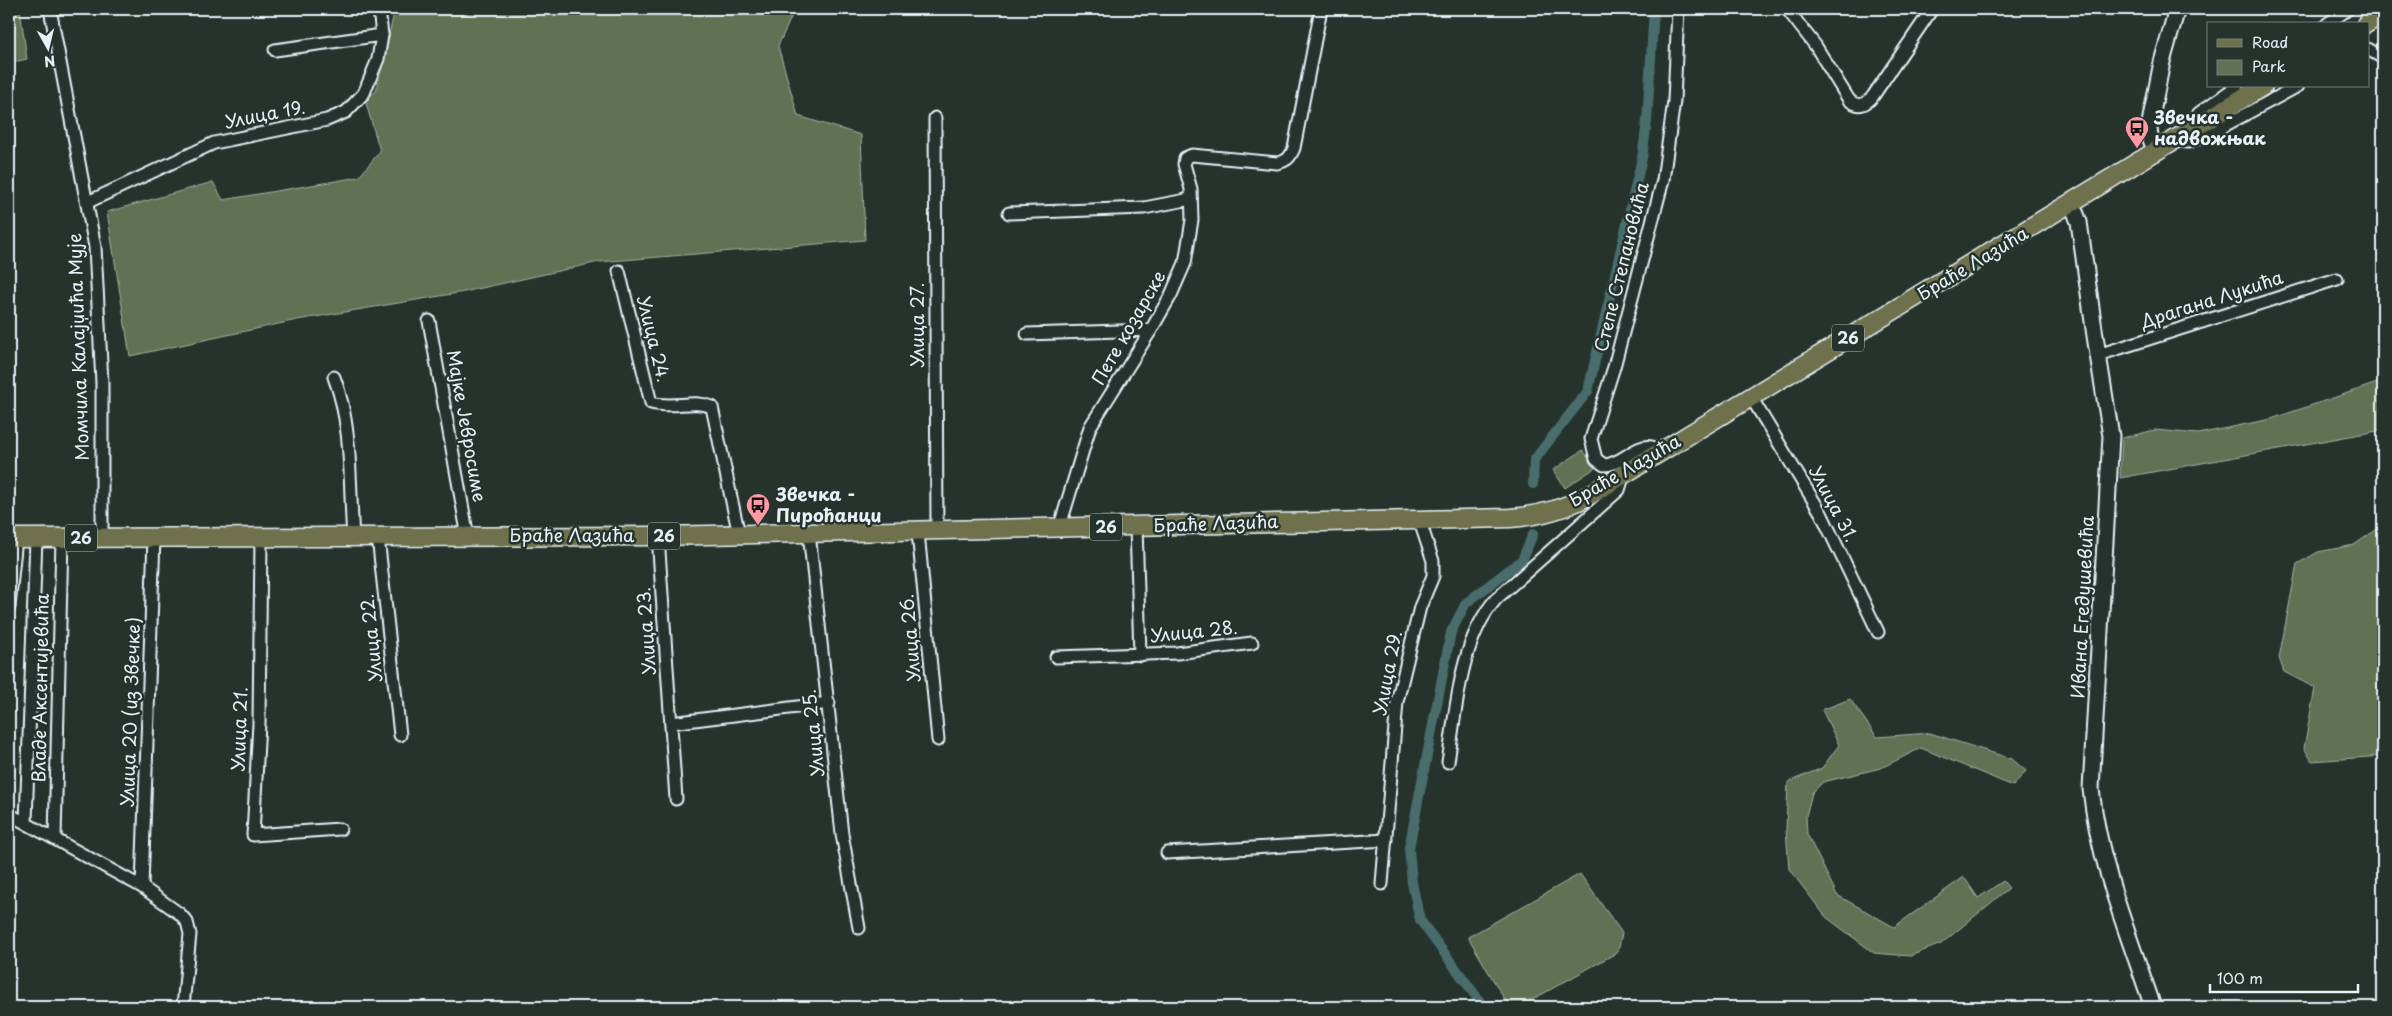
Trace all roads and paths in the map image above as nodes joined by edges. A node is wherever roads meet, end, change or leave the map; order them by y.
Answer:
1 (50, 9) edge
2 (379, 9) edge
3 (1321, 9) edge
4 (1678, 9) edge
5 (1787, 9) edge
6 (1932, 9) edge
7 (2177, 9) edge
8 (2348, 9) edge
9 (2383, 13) edge
10 (2330, 22) edge
11 (2369, 22) edge
12 (382, 35) junction
13 (275, 50) dead end
14 (2370, 50) edge
15 (2383, 58) edge
16 (2235, 88) edge
17 (2261, 88) edge
18 (2294, 88) edge
19 (935, 118) dead end
20 (2181, 136) junction
21 (2156, 152) junction
22 (1191, 199) junction
23 (88, 202) junction
24 (2072, 204) junction
25 (1009, 213) dead end
26 (619, 271) dead end
27 (2337, 279) dead end
28 (429, 321) dead end
29 (1151, 330) junction
30 (1027, 334) dead end
31 (2098, 355) junction
32 (334, 377) dead end
33 (1751, 396) junction
34 (1657, 453) junction
35 (1624, 474) junction
36 (1419, 519) junction
37 (1136, 526) junction
38 (1059, 529) junction
39 (918, 532) junction
40 (937, 532) junction
41 (809, 534) junction
42 (739, 535) junction
43 (658, 536) junction
44 (353, 537) junction
45 (378, 537) junction
46 (468, 537) junction
47 (13, 538) edge
48 (36, 538) junction
49 (62, 538) junction
50 (102, 538) junction
51 (154, 538) junction
52 (262, 538) junction
53 (9, 607) edge
54 (1878, 632) dead end
55 (1252, 644) dead end
56 (1140, 655) junction
57 (1056, 657) dead end
58 (829, 703) junction
59 (671, 723) junction
60 (400, 735) dead end
61 (938, 740) dead end
62 (1448, 762) dead end
63 (676, 799) dead end
64 (9, 814) edge
65 (26, 822) junction
66 (340, 829) dead end
67 (55, 839) junction
68 (1386, 840) junction
69 (1167, 853) dead end
70 (1382, 884) dead end
71 (142, 887) junction
72 (859, 928) dead end
73 (183, 1007) edge
74 (2153, 1007) edge

1 - 23 street, Момчила Калајџића Мује
2 - 12 street, Улица 19.
3 - 22 street, Пете козарске
4 - 34 street, Степе Степановића
5 - 6 street
7 - 21 main road
8 - 10 street
9 - 11 main road
12 - 13 street
12 - 23 street, Улица 19.
14 - 15 street
16 - 20 street, Браће Лазића
17 - 20 main road, Браће Лазића / 26
18 - 20 street, Браће Лазића
19 - 40 street, Улица 27.
20 - 21 main road, Браће Лазића / 26
21 - 24 main road, Браће Лазића / 26
22 - 25 street
22 - 29 street, Пете козарске
23 - 50 street, Момчила Калајџића Мује
24 - 31 main road, Ивана Егедушевића
24 - 33 main road, Браће Лазића / 26
26 - 42 street, Улица 24.
27 - 31 street, Драгана Лукића
28 - 46 street, Мајке Јевросиме
29 - 30 street
29 - 38 street, Пете козарске
31 - 74 main road, Ивана Егедушевића
32 - 44 street
33 - 34 main road, Браће Лазића / 26
33 - 54 street, Улица 31.
34 - 35 main road, Браће Лазића / 26
35 - 36 main road, Браће Лазића / 26
35 - 62 street
36 - 37 main road, Браће Лазића / 26
36 - 68 street, Улица 29.
37 - 38 main road, Браће Лазића / 26
37 - 56 street, Улица 28.
38 - 40 main road, Браће Лазића / 26
39 - 40 main road, Браће Лазића / 26
39 - 41 main road, Браће Лазића / 26
39 - 61 street, Улица 26.
41 - 42 main road, Браће Лазића / 26
41 - 58 street, Улица 25.
42 - 43 main road, Браће Лазића / 26
43 - 46 main road, Браће Лазића / 26
43 - 59 street, Улица 23.
44 - 45 main road, Браће Лазића / 26
44 - 52 main road, Браће Лазића / 26
45 - 46 main road, Браће Лазића / 26
45 - 60 street, Улица 22.
47 - 48 main road, 26
47 - 53 street
48 - 49 main road, 26
48 - 65 street
49 - 50 main road, 26
49 - 67 street, Владе Аксентијевића
50 - 51 main road, 26
51 - 52 main road, Браће Лазића / 26
51 - 71 street, Улица 20 (из Звечке)
52 - 66 street, Улица 21.
55 - 56 street, Улица 28.
56 - 57 street, Улица 28.
58 - 59 street
58 - 72 street, Улица 25.
59 - 63 street, Улица 23.
64 - 65 street
65 - 67 street
67 - 71 street
68 - 69 street
68 - 70 street, Улица 29.
71 - 73 street

